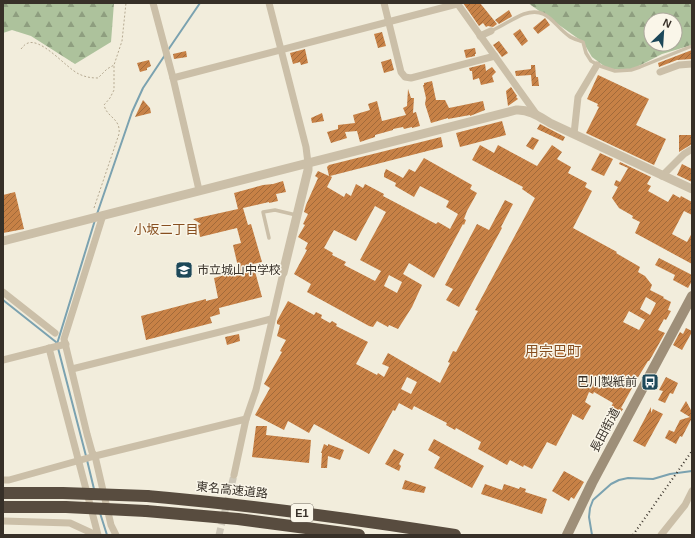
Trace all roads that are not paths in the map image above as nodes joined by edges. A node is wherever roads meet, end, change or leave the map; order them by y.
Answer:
1 (153, 3) edge
2 (269, 3) edge
3 (384, 3) edge
4 (457, 4) edge
5 (388, 22) junction
6 (491, 31) joint
7 (480, 36) junction
8 (692, 46) edge
9 (281, 50) junction
10 (495, 56) junction
11 (692, 64) edge
12 (597, 65) junction
13 (660, 72) dead end
14 (173, 78) junction
15 (538, 116) junction
16 (574, 134) junction
17 (692, 149) edge
18 (308, 163) junction
19 (662, 176) junction
20 (692, 189) edge
21 (199, 190) junction
22 (103, 215) junction
23 (297, 216) junction
24 (269, 238) dead end
25 (3, 241) edge
26 (283, 273) joint
27 (3, 292) edge
28 (692, 296) edge
29 (271, 319) junction
30 (55, 333) dead end
31 (64, 344) junction
32 (50, 348) junction
33 (3, 360) edge
34 (72, 369) junction
35 (246, 419) junction
36 (95, 456) junction
37 (78, 461) junction
38 (234, 476) tunnel mouth
39 (3, 480) edge
40 (692, 491) edge
41 (3, 493) edge
42 (3, 507) edge
43 (3, 521) edge
44 (97, 535) edge
45 (116, 535) edge
46 (359, 535) edge
47 (455, 535) edge
48 (567, 535) edge
49 (661, 535) edge

1 - 14 street
2 - 9 street
3 - 5 street
4 - 5 street
4 - 7 street
5 - 9 street
5 - 10 street
6 - 7 street
6 - 12 lane
7 - 10 street
8 - 12 lane
9 - 14 street
9 - 18 street
10 - 15 street
11 - 13 street
12 - 16 street
14 - 21 street
15 - 16 street
15 - 18 street
16 - 19 street
17 - 19 street
18 - 21 street
18 - 23 street
19 - 20 street
21 - 22 street
22 - 25 street
22 - 31 street
23 - 24 lane
23 - 26 street
26 - 29 street
27 - 30 street
28 - 48 main road, 長田街道
29 - 34 street
29 - 35 street
31 - 32 street
31 - 34 street
32 - 33 street
32 - 37 street
34 - 36 street
35 - 36 street
35 - 38 street
36 - 37 street
36 - 45 street
37 - 39 street
37 - 44 street
40 - 49 street
41 - 47 highway, 東名高速道路 / E1, bridge
42 - 46 highway, E1, bridge
43 - 44 street

